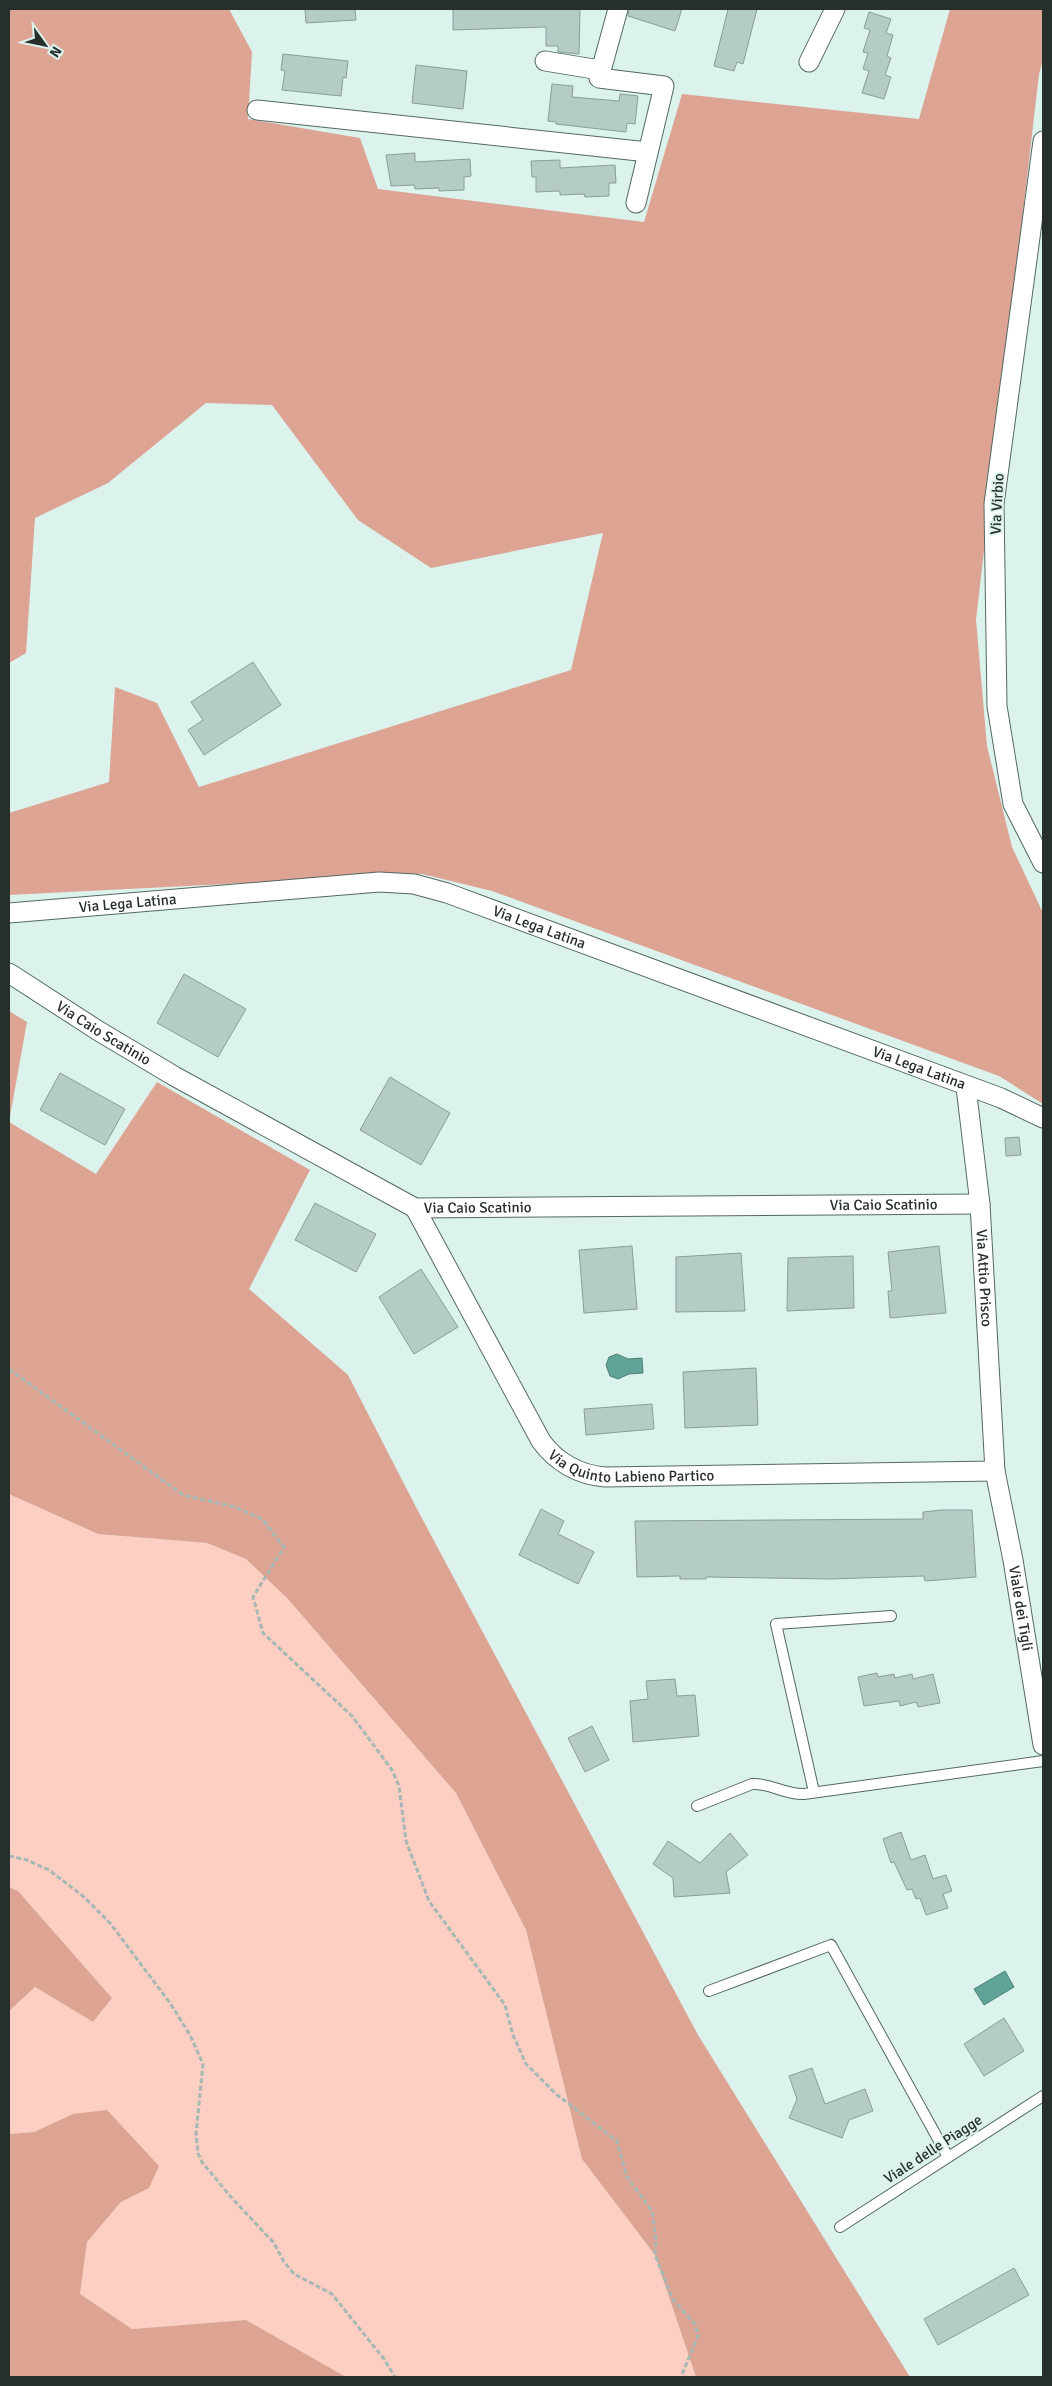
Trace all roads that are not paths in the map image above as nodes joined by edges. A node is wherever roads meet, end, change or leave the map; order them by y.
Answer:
1 (618, 9) edge
2 (834, 9) edge
3 (545, 61) dead end
4 (809, 62) dead end
5 (600, 70) junction
6 (257, 110) dead end
7 (1043, 141) edge
8 (648, 152) junction
9 (636, 203) dead end
10 (1043, 862) edge
11 (9, 913) edge
12 (9, 973) edge
13 (966, 1087) junction
14 (1043, 1118) edge
15 (980, 1204) junction
16 (415, 1208) junction
17 (995, 1471) junction
18 (892, 1616) dead end
19 (1043, 1745) edge
20 (1043, 1762) edge
21 (814, 1792) junction
22 (697, 1806) dead end
23 (709, 1991) dead end
24 (1043, 2096) edge
25 (948, 2157) junction
26 (840, 2227) dead end

1 - 5 street
2 - 4 street
3 - 5 street
5 - 8 street
6 - 8 street
7 - 10 street, Via Virbio
8 - 9 street
11 - 13 street, Via Lega Latina
12 - 16 street, Via Caio Scatinio
13 - 14 street, Via Lega Latina
13 - 15 street, Via Attio Prisco
15 - 16 street, Via Caio Scatinio
15 - 17 street, Via Attio Prisco
16 - 17 street, Via Quinto Labieno Partico
17 - 19 street, Viale dei Tigli
18 - 21 lane
20 - 21 lane
21 - 22 lane
23 - 25 lane
24 - 25 lane, Viale delle Piagge
25 - 26 lane, Viale delle Piagge

